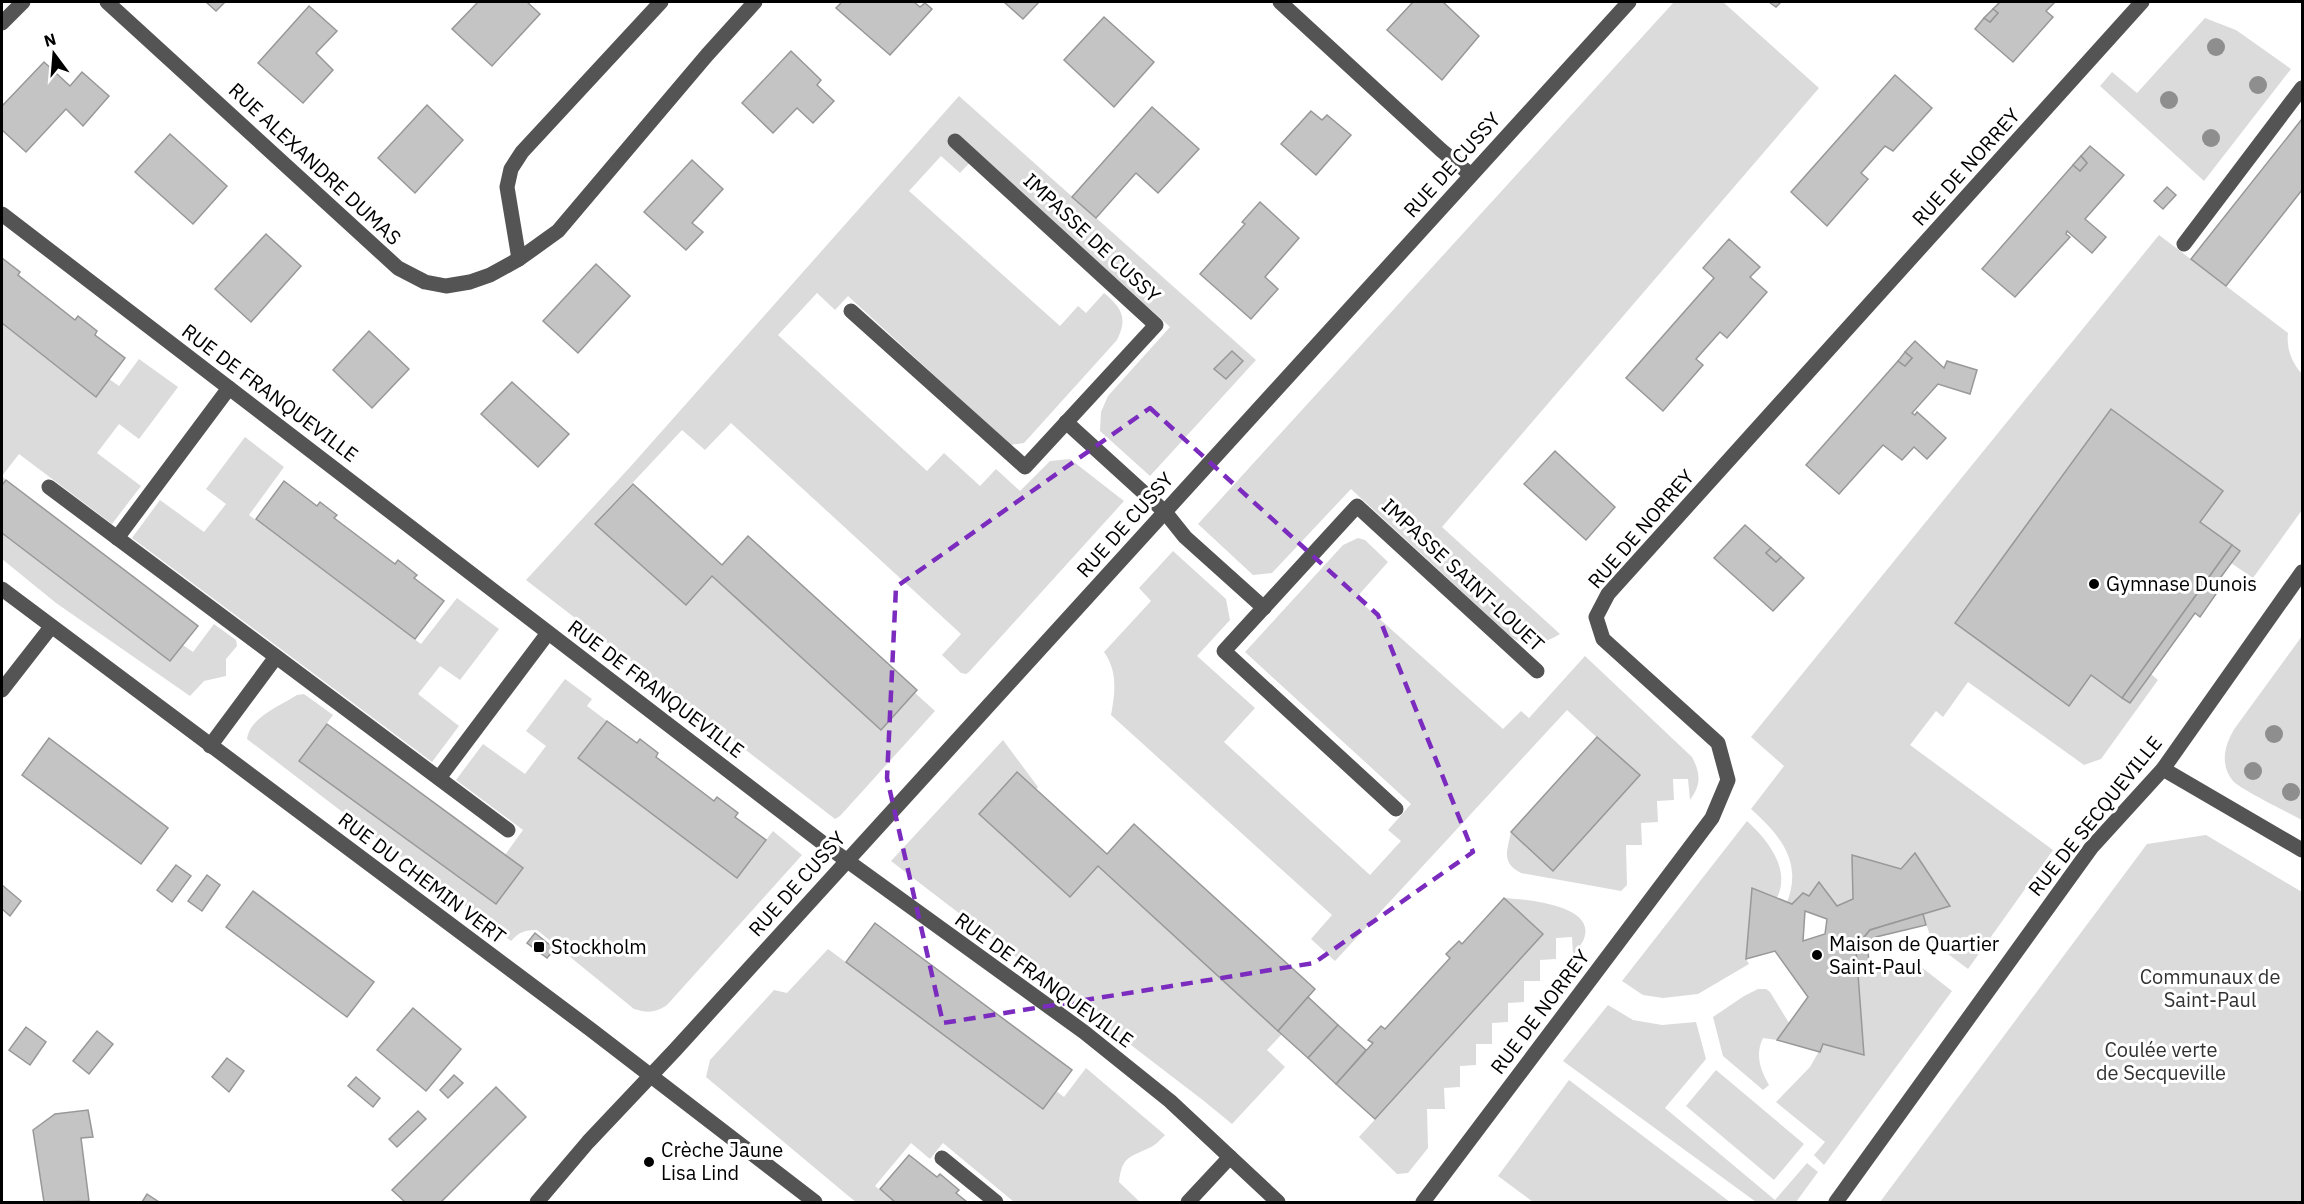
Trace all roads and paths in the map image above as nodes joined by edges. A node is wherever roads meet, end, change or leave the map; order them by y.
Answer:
1 (23, 2) edge
2 (107, 2) edge
3 (661, 2) edge
4 (755, 2) edge
5 (1280, 2) edge
6 (1629, 2) edge
7 (2142, 2) edge
8 (2, 23) edge
9 (2302, 88) edge
10 (955, 141) dead end
11 (1471, 175) junction
12 (2, 214) edge
13 (2184, 244) dead end
14 (519, 259) junction
15 (851, 311) dead end
16 (229, 388) junction
17 (1066, 422) junction
18 (49, 488) dead end
19 (1165, 512) junction
20 (117, 538) junction
21 (2302, 572) edge
22 (2, 589) edge
23 (1264, 608) junction
24 (51, 627) junction
25 (548, 633) junction
26 (276, 657) junction
27 (1537, 671) dead end
28 (2, 690) edge
29 (210, 746) junction
30 (2163, 769) junction
31 (439, 778) junction
32 (1396, 809) dead end
33 (508, 830) dead end
34 (2302, 850) edge
35 (846, 861) junction
36 (651, 1076) junction
37 (1230, 1157) junction
38 (942, 1158) dead end
39 (537, 1203) edge
40 (815, 1203) edge
41 (996, 1203) edge
42 (1188, 1203) edge
43 (1278, 1203) edge
44 (1423, 1203) edge
45 (1836, 1203) edge

1 - 8 street
2 - 14 street, RUE ALEXANDRE DUMAS
3 - 14 street
4 - 14 street, RUE ALEXANDRE DUMAS
5 - 11 street
6 - 11 street, RUE DE CUSSY
7 - 44 street, RUE DE NORREY
9 - 13 street
10 - 17 street, IMPASSE DE CUSSY
11 - 19 street, RUE DE CUSSY
12 - 16 street, RUE DE FRANQUEVILLE
15 - 17 street, IMPASSE DE CUSSY
16 - 20 street
16 - 25 street, RUE DE FRANQUEVILLE
17 - 19 street
18 - 20 street
19 - 23 street
19 - 35 street, RUE DE CUSSY
20 - 26 street
21 - 30 street, RUE DE SECQUEVILLE
22 - 24 street, RUE DU CHEMIN VERT
23 - 27 street, IMPASSE SAINT-LOUET
23 - 32 street, IMPASSE SAINT-LOUET
24 - 28 street
24 - 29 street, RUE DU CHEMIN VERT
25 - 31 street
25 - 35 street, RUE DE FRANQUEVILLE
26 - 29 street
26 - 31 street
29 - 36 street, RUE DU CHEMIN VERT
30 - 34 street
30 - 45 street, RUE DE SECQUEVILLE
31 - 33 street
35 - 36 street, RUE DE CUSSY
35 - 37 street, RUE DE FRANQUEVILLE
36 - 39 street, RUE DE CUSSY
36 - 40 street, RUE DU CHEMIN VERT
37 - 42 street
37 - 43 street, RUE DE FRANQUEVILLE
38 - 41 street

